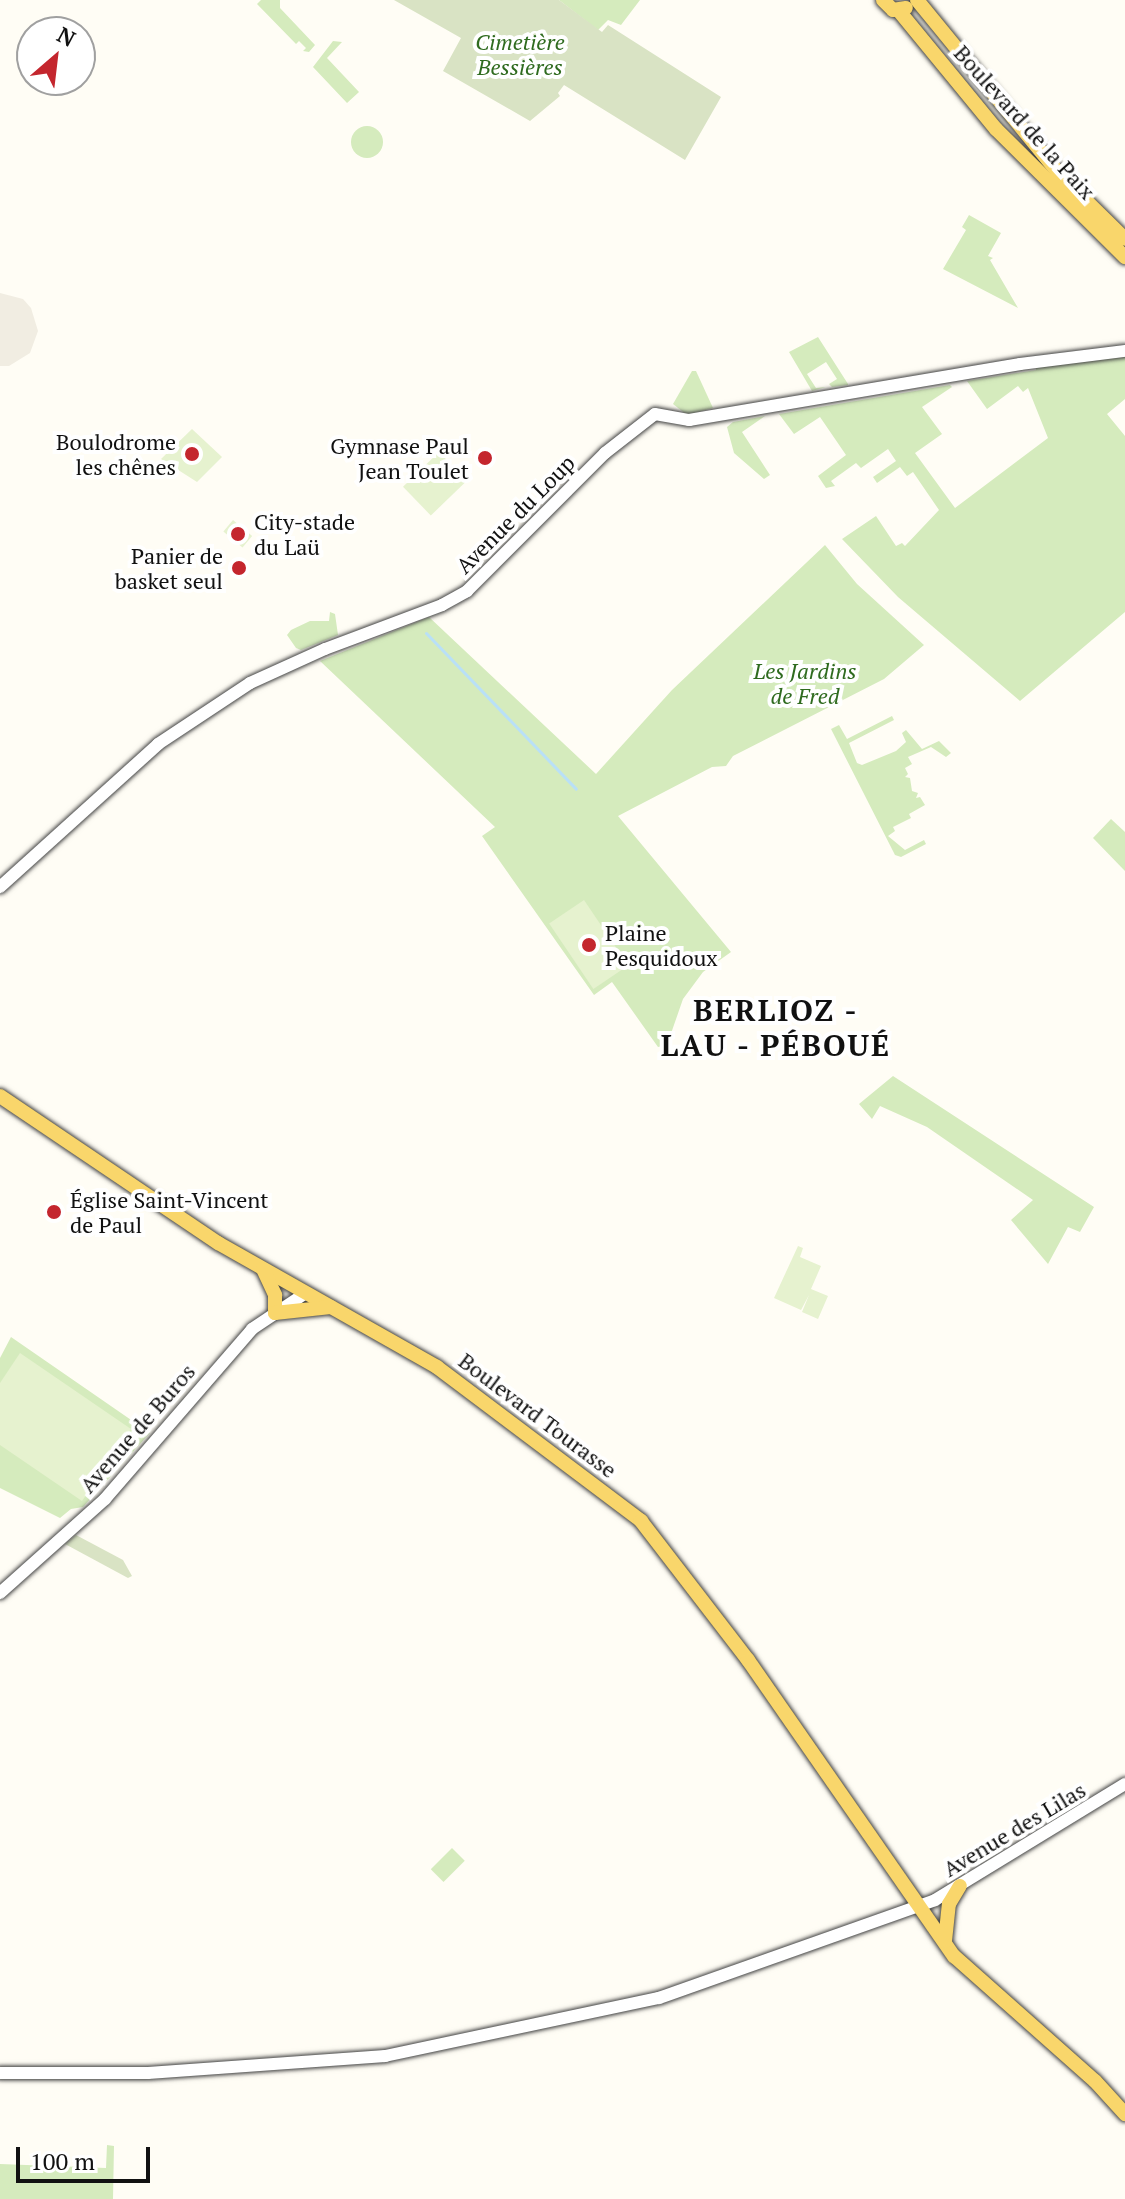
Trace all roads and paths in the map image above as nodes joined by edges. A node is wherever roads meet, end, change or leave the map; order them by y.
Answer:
1 (883, 0) edge
2 (914, 0) edge
3 (899, 11) junction
4 (1125, 239) edge
5 (1125, 257) edge
6 (1125, 351) edge
7 (0, 887) edge
8 (0, 1096) edge
9 (263, 1268) junction
10 (306, 1293) junction
11 (331, 1307) junction
12 (275, 1313) junction
13 (0, 1593) edge
14 (1125, 1784) edge
15 (960, 1886) junction
16 (922, 1906) junction
17 (946, 1945) junction
18 (0, 2073) edge
19 (1125, 2114) edge

1 - 3 main road, Boulevard de la Paix
2 - 3 main road
2 - 4 main road, Boulevard de la Paix
3 - 5 main road, Boulevard de la Paix
6 - 7 street, Avenue du Loup
8 - 9 main road, Boulevard Tourasse
9 - 10 main road, Boulevard Tourasse
9 - 12 main road
10 - 11 main road, Boulevard Tourasse
10 - 12 street, Avenue de Buros
11 - 12 main road
11 - 16 main road, Boulevard Tourasse
12 - 13 street, Avenue de Buros
14 - 15 street, Avenue des Lilas
15 - 16 street, Avenue des Lilas
15 - 17 main road
16 - 17 main road, Boulevard Tourasse
16 - 18 street, Avenue des Lilas
17 - 19 main road, Boulevard Tourasse

